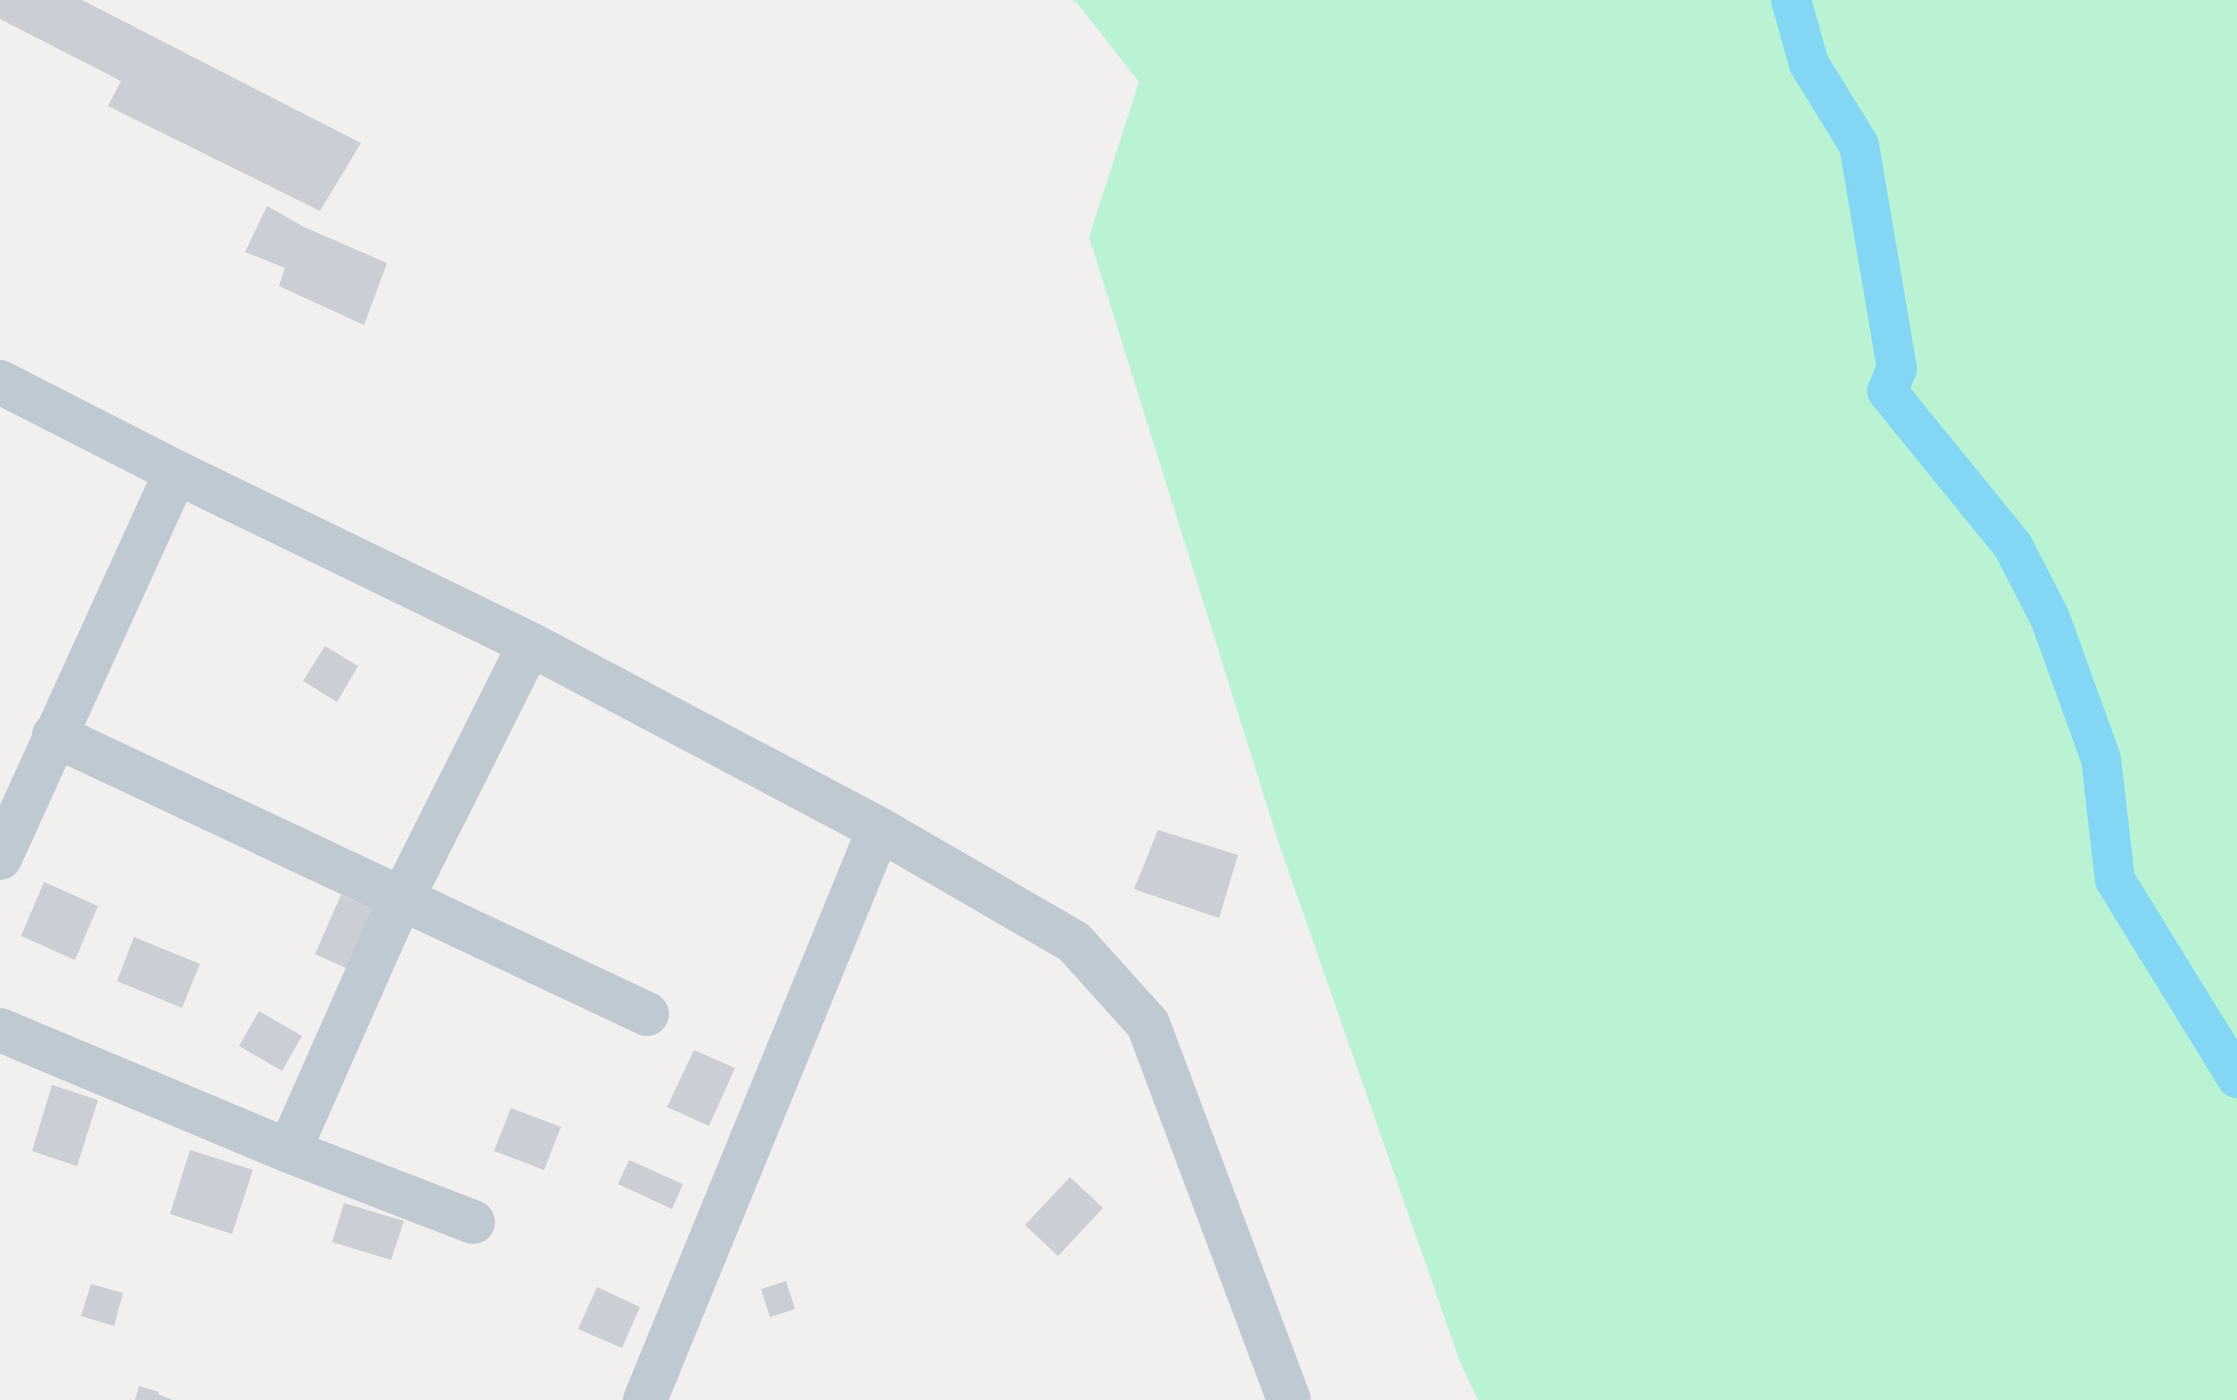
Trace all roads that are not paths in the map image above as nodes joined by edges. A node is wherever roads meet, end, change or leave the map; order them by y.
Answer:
1 (0, 382) edge
2 (176, 472) junction
3 (530, 644) junction
4 (54, 735) junction
5 (879, 829) junction
6 (0, 858) edge
7 (402, 900) junction
8 (647, 1014) dead end
9 (0, 1030) edge
10 (289, 1151) junction
11 (473, 1222) dead end
12 (645, 1400) edge
13 (1289, 1400) edge

1 - 2 street
2 - 3 street
2 - 4 street
3 - 5 street
3 - 7 street
4 - 6 street
4 - 7 street
5 - 12 street
5 - 13 street
7 - 8 street
7 - 10 street
9 - 10 street
10 - 11 street

